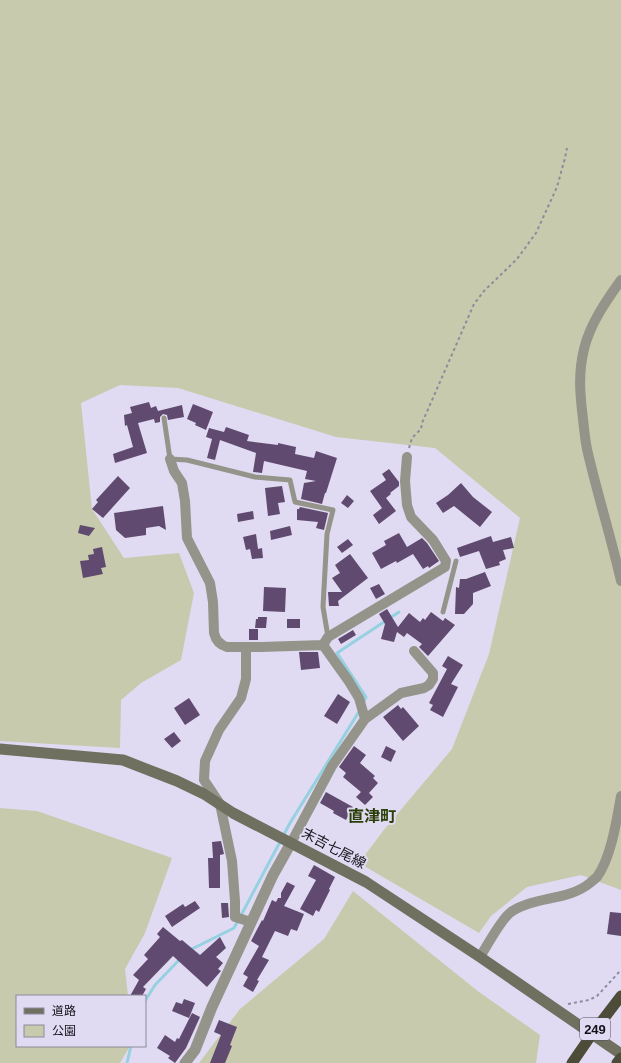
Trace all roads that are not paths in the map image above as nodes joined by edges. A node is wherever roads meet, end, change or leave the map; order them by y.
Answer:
1 (621, 280) edge
2 (164, 418) dead end
3 (407, 457) road end
4 (170, 459) junction
5 (445, 567) junction
6 (621, 581) edge
7 (443, 612) dead end
8 (325, 641) junction
9 (246, 647) junction
10 (414, 651) dead end
11 (365, 719) junction
12 (0, 749) edge
13 (621, 796) edge
14 (220, 804) junction
15 (291, 843) junction
16 (251, 922) junction
17 (480, 957) junction
18 (621, 996) edge
19 (592, 1034) junction
20 (621, 1054) edge
21 (621, 1058) edge
22 (185, 1063) edge
23 (572, 1063) edge
24 (617, 1063) edge

1 - 6 street
2 - 4 lane
3 - 5 street
4 - 8 lane
4 - 9 street
5 - 7 lane
5 - 8 street
8 - 9 street
8 - 11 street
9 - 14 street
10 - 11 street
11 - 15 street
12 - 14 main road, 末吉七尾線
13 - 17 street
14 - 15 main road, 末吉七尾線
14 - 16 street
15 - 16 street
15 - 17 main road, 末吉七尾線
16 - 22 street
17 - 19 main road, 末吉七尾線
18 - 19 highway, 249
19 - 20 main road, 末吉七尾線
19 - 23 highway, 249
21 - 24 highway, 249

